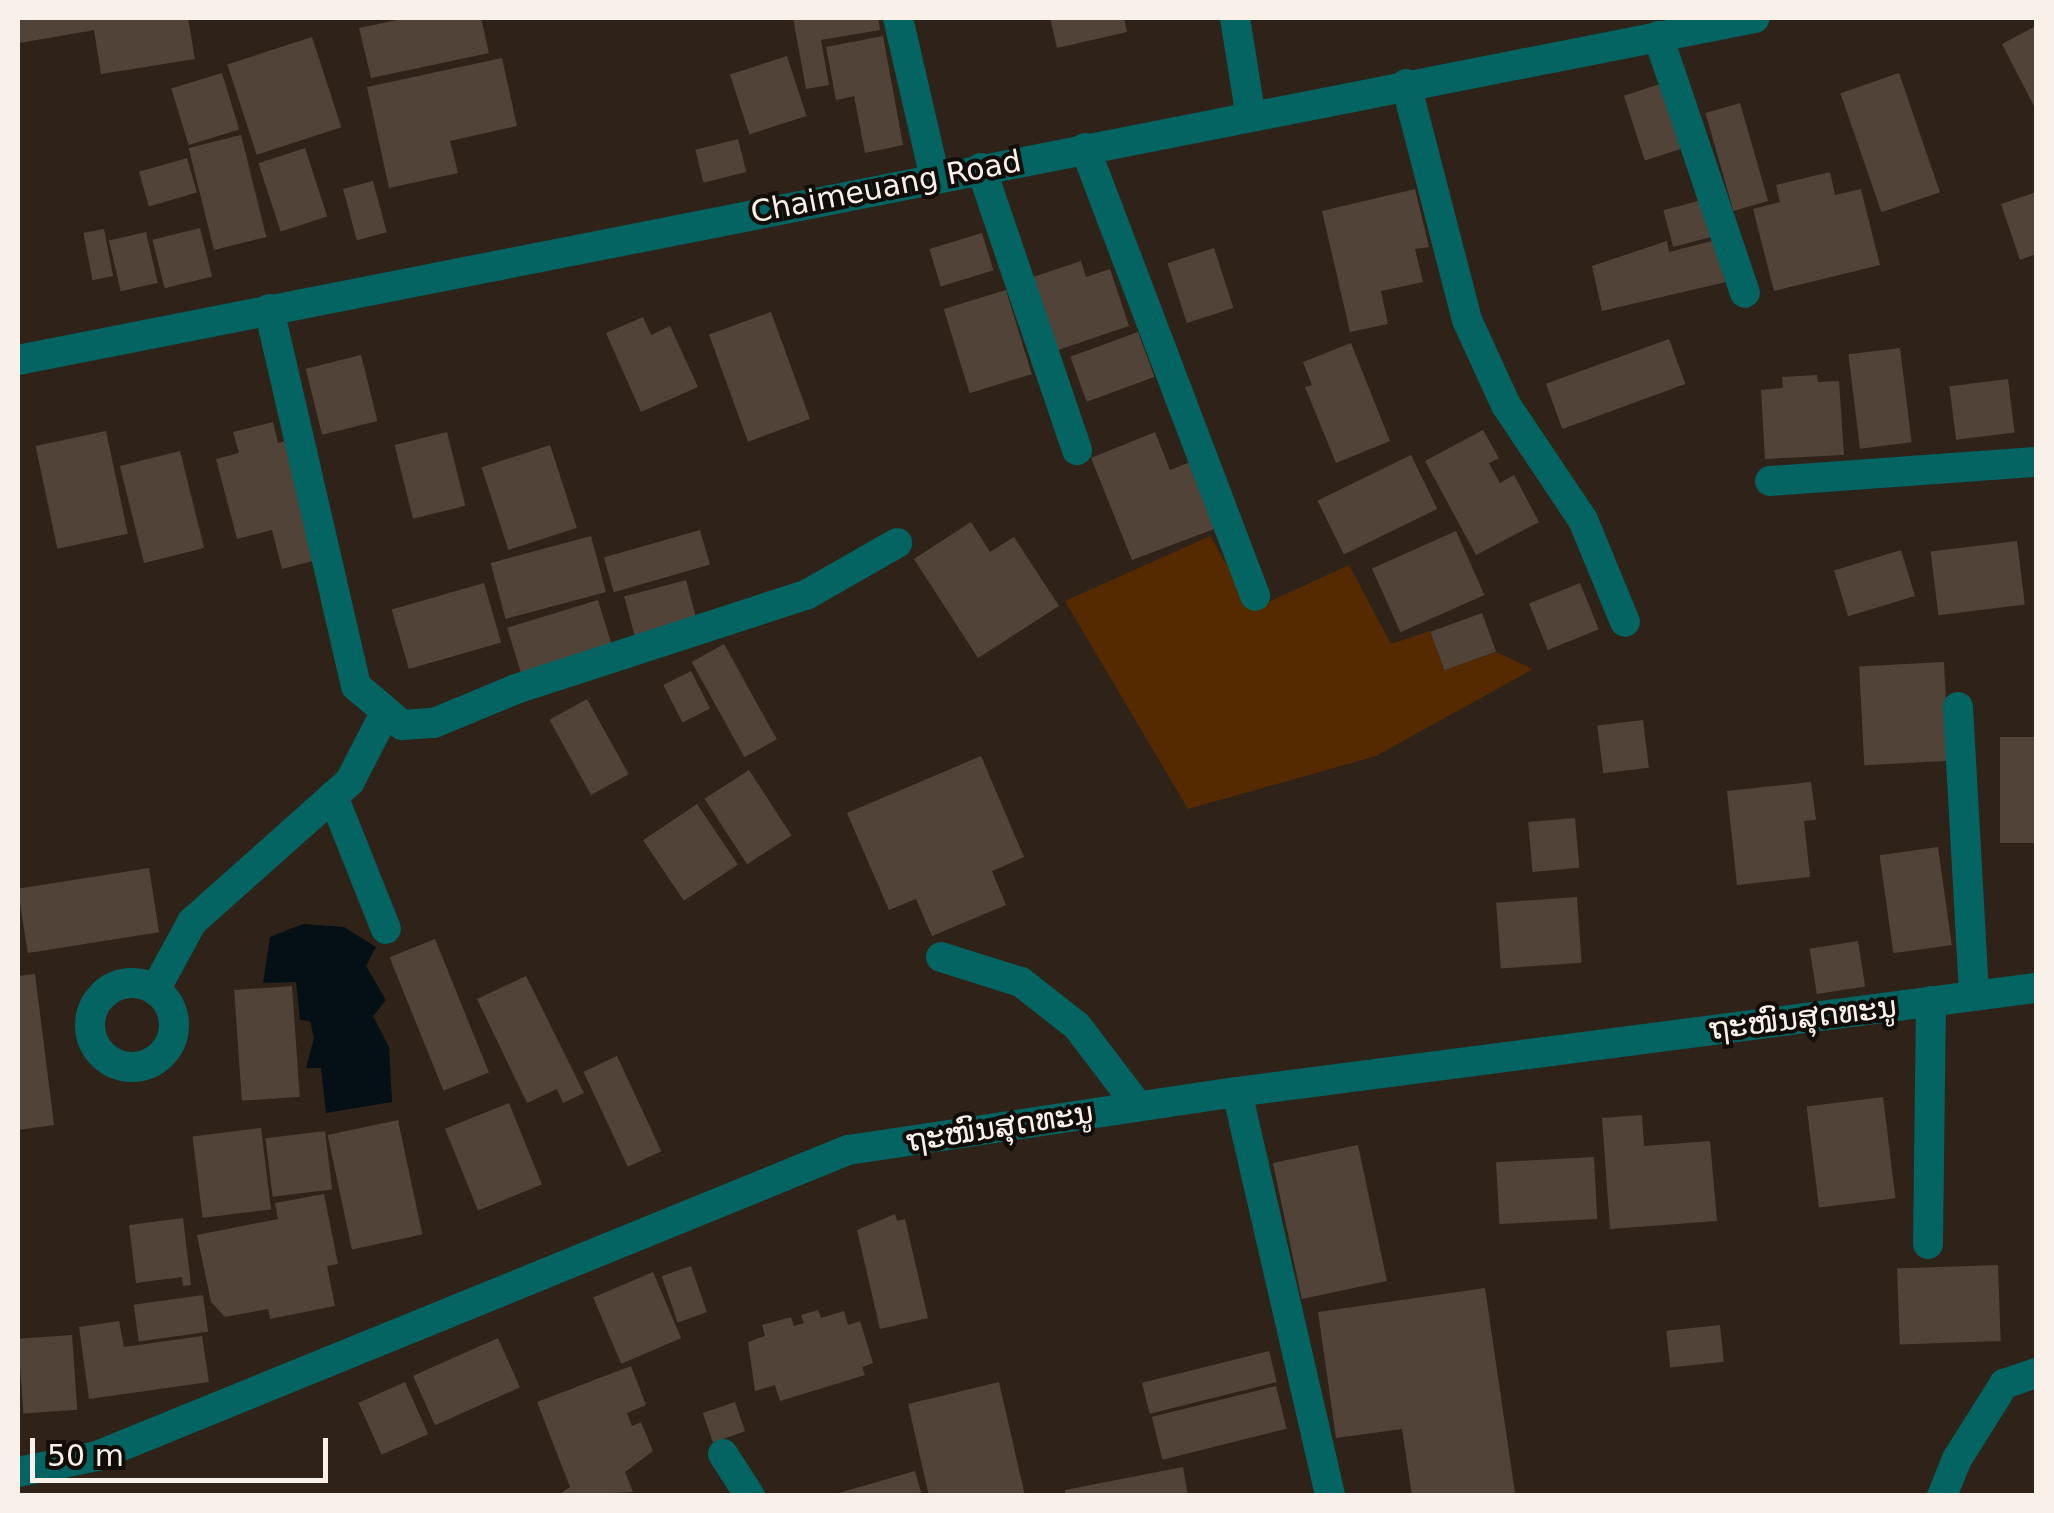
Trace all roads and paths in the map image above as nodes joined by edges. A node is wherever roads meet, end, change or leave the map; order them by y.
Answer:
1 (898, 18) edge
2 (1235, 18) edge
3 (1755, 18) edge
4 (1658, 36) junction
5 (1406, 84) junction
6 (1250, 112) junction
7 (1085, 148) junction
8 (981, 168) junction
9 (935, 178) junction
10 (1745, 293) dead end
11 (269, 309) junction
12 (18, 360) edge
13 (1076, 450) dead end
14 (2036, 462) edge
15 (1770, 482) dead end
16 (897, 543) dead end
17 (1255, 596) dead end
18 (1624, 622) dead end
19 (1958, 707) dead end
20 (384, 715) junction
21 (334, 796) junction
22 (386, 929) dead end
23 (941, 957) dead end
24 (2036, 988) edge
25 (156, 990) dead end
26 (1974, 996) junction
27 (1931, 1002) junction
28 (1237, 1092) junction
29 (1138, 1106) junction
30 (1928, 1244) dead end
31 (2036, 1373) edge
32 (723, 1454) dead end
33 (18, 1472) edge
34 (750, 1496) edge
35 (1330, 1496) edge
36 (1942, 1496) edge

1 - 9 street
2 - 6 street
3 - 4 street, Chaimeuang Road
4 - 5 street, Chaimeuang Road
4 - 10 street
5 - 6 street, Chaimeuang Road
5 - 18 street
6 - 7 street, Chaimeuang Road
7 - 8 street, Chaimeuang Road
7 - 17 street
8 - 9 street, Chaimeuang Road
8 - 13 street
9 - 11 street, Chaimeuang Road
11 - 12 street, Chaimeuang Road
11 - 20 street
14 - 15 street
16 - 20 street
19 - 26 street
20 - 21 street
21 - 22 street
21 - 25 street
23 - 29 street
24 - 26 street, ຖະໜົນສຸດທະນູ
26 - 27 street, ຖະໜົນສຸດທະນູ
27 - 28 street, ຖະໜົນສຸດທະນູ
27 - 30 street
28 - 29 street, ຖະໜົນສຸດທະນູ
28 - 35 street
29 - 33 street, ຖະໜົນສຸດທະນູ
31 - 36 street
32 - 34 street

